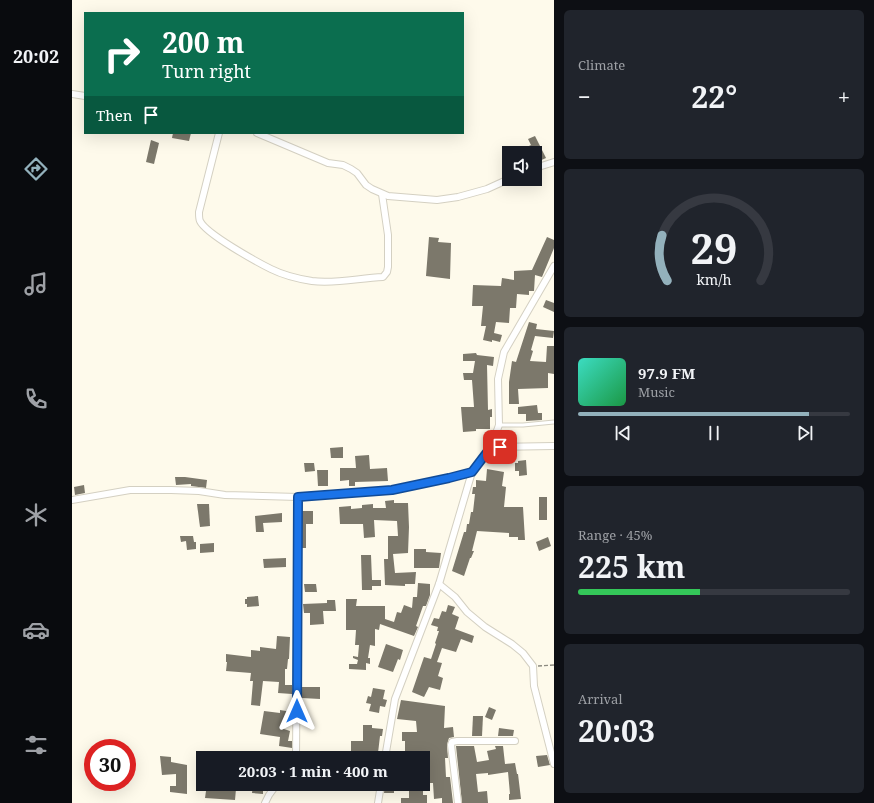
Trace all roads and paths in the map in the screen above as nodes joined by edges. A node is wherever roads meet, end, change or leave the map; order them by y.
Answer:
1 (72, 94) edge
2 (84, 96) edge
3 (219, 134) edge
4 (259, 134) edge
5 (554, 162) edge
6 (542, 166) edge
7 (502, 182) edge
8 (382, 194) junction
9 (554, 266) edge
10 (554, 422) edge
11 (499, 425) junction
12 (554, 446) edge
13 (491, 447) junction
14 (472, 472) junction
15 (298, 497) junction
16 (72, 500) edge
17 (439, 584) junction
18 (554, 665) edge
19 (533, 666) junction
20 (515, 741) dead end
21 (296, 751) edge
22 (386, 751) edge
23 (554, 764) edge
24 (272, 791) edge
25 (380, 791) edge
26 (265, 803) edge
27 (378, 803) edge
28 (458, 803) edge

1 - 2 street
3 - 8 street
4 - 8 street
5 - 6 street
7 - 8 street
9 - 11 street
10 - 11 lane
11 - 13 street
12 - 13 street
13 - 14 street
14 - 15 street
14 - 17 street
15 - 16 street
15 - 21 street
17 - 19 street
17 - 22 street
18 - 19 path
19 - 23 street
20 - 28 street
24 - 26 street
25 - 27 street

